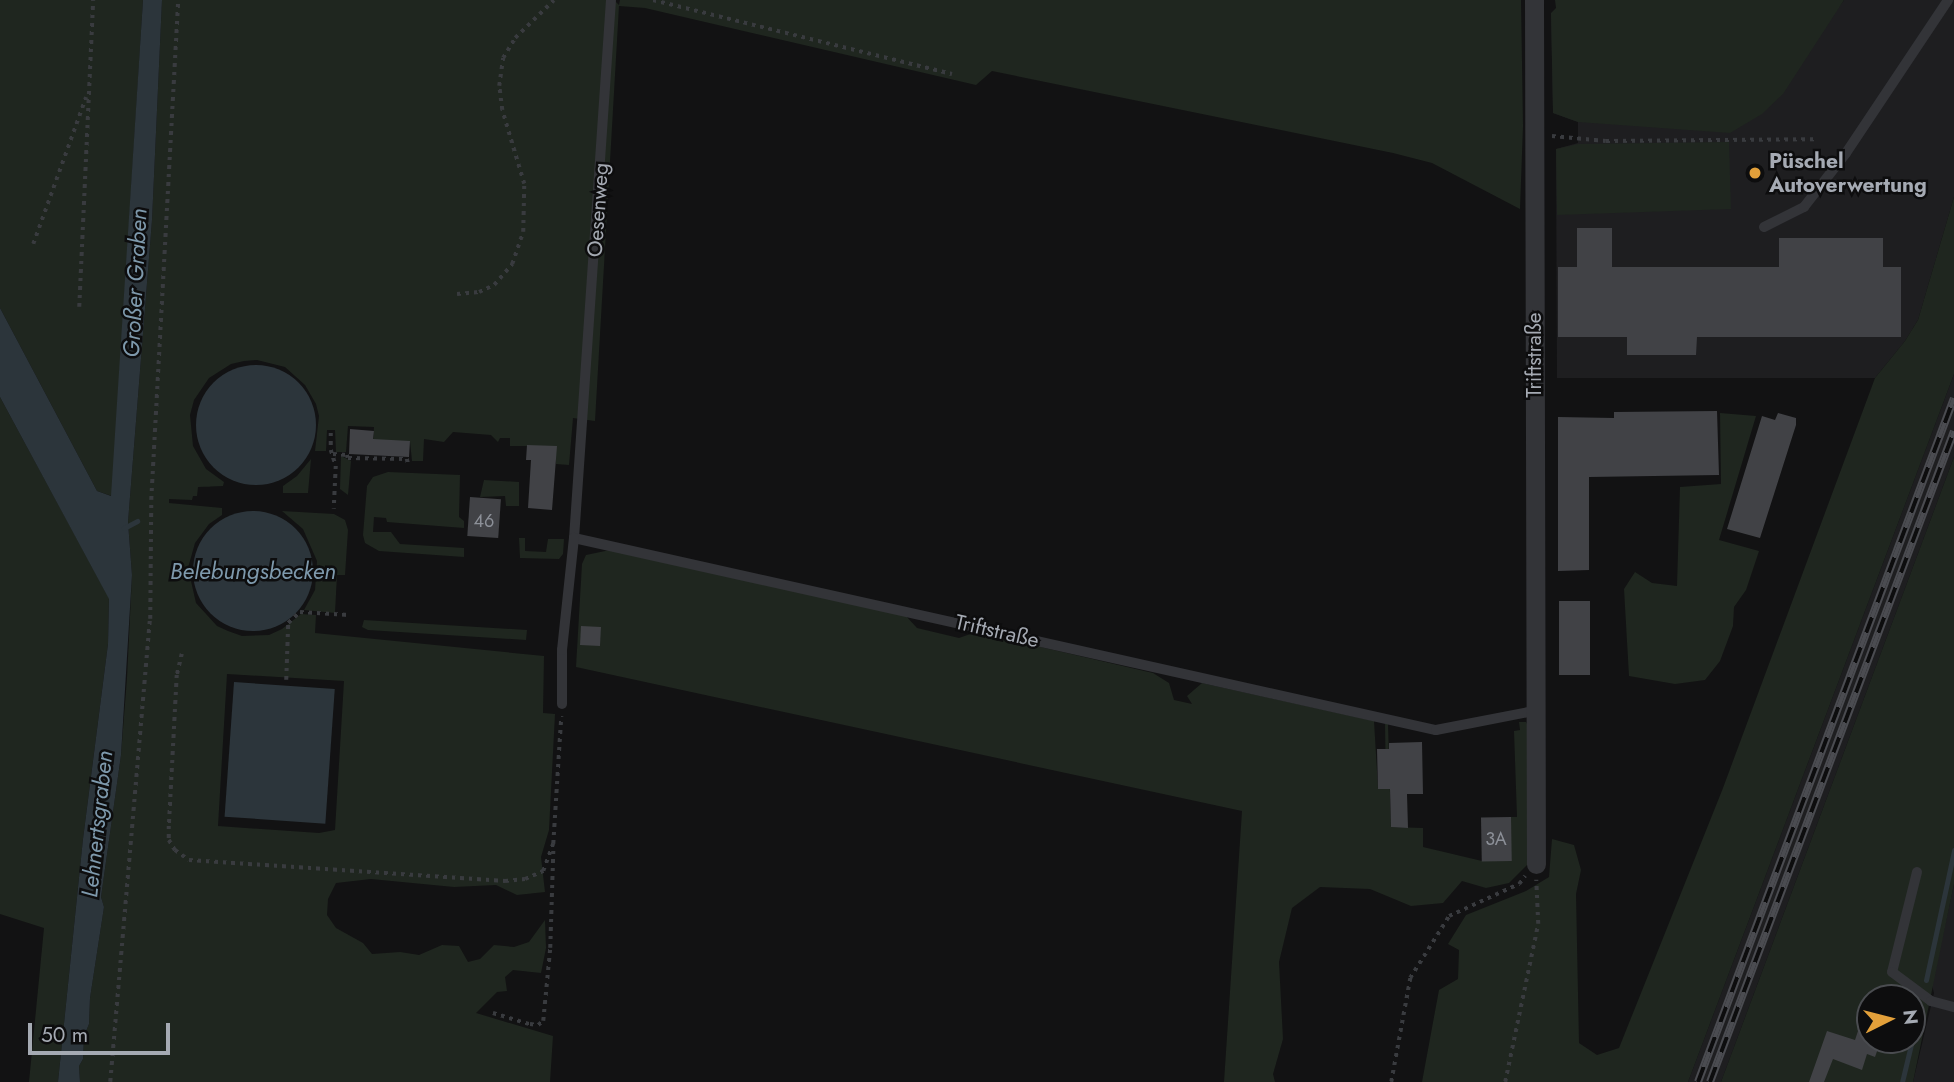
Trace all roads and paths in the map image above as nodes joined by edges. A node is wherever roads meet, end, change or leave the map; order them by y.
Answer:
1 (93, 0) edge
2 (178, 0) edge
3 (554, 0) edge
4 (611, 0) edge
5 (653, 0) edge
6 (1534, 0) edge
7 (1948, 0) edge
8 (952, 74) dead end
9 (88, 92) junction
10 (1533, 135) junction
11 (1816, 139) dead end
12 (1764, 227) dead end
13 (33, 244) dead end
14 (457, 294) dead end
15 (79, 307) dead end
16 (331, 433) dead end
17 (333, 454) junction
18 (409, 467) dead end
19 (334, 509) dead end
20 (574, 538) junction
21 (349, 615) dead end
22 (182, 654) dead end
23 (286, 680) dead end
24 (562, 704) joint
25 (1534, 711) junction
26 (553, 844) junction
27 (1536, 864) junction
28 (1917, 872) dead end
29 (1954, 1007) edge
30 (493, 1013) dead end
31 (110, 1082) edge
32 (1391, 1082) edge
33 (1505, 1082) edge

1 - 9 path
2 - 31 path
3 - 14 path
4 - 20 lane, Oesenweg
5 - 8 path
6 - 10 street, Triftstraße
7 - 12 lane
9 - 13 path
9 - 15 path
10 - 11 path
10 - 25 street, Triftstraße
16 - 17 path
17 - 18 path
17 - 19 path
20 - 24 lane
20 - 25 lane, Triftstraße
21 - 23 path
22 - 26 path
24 - 26 path
25 - 27 street, Triftstraße
26 - 30 path
27 - 32 path
27 - 33 path
28 - 29 lane

